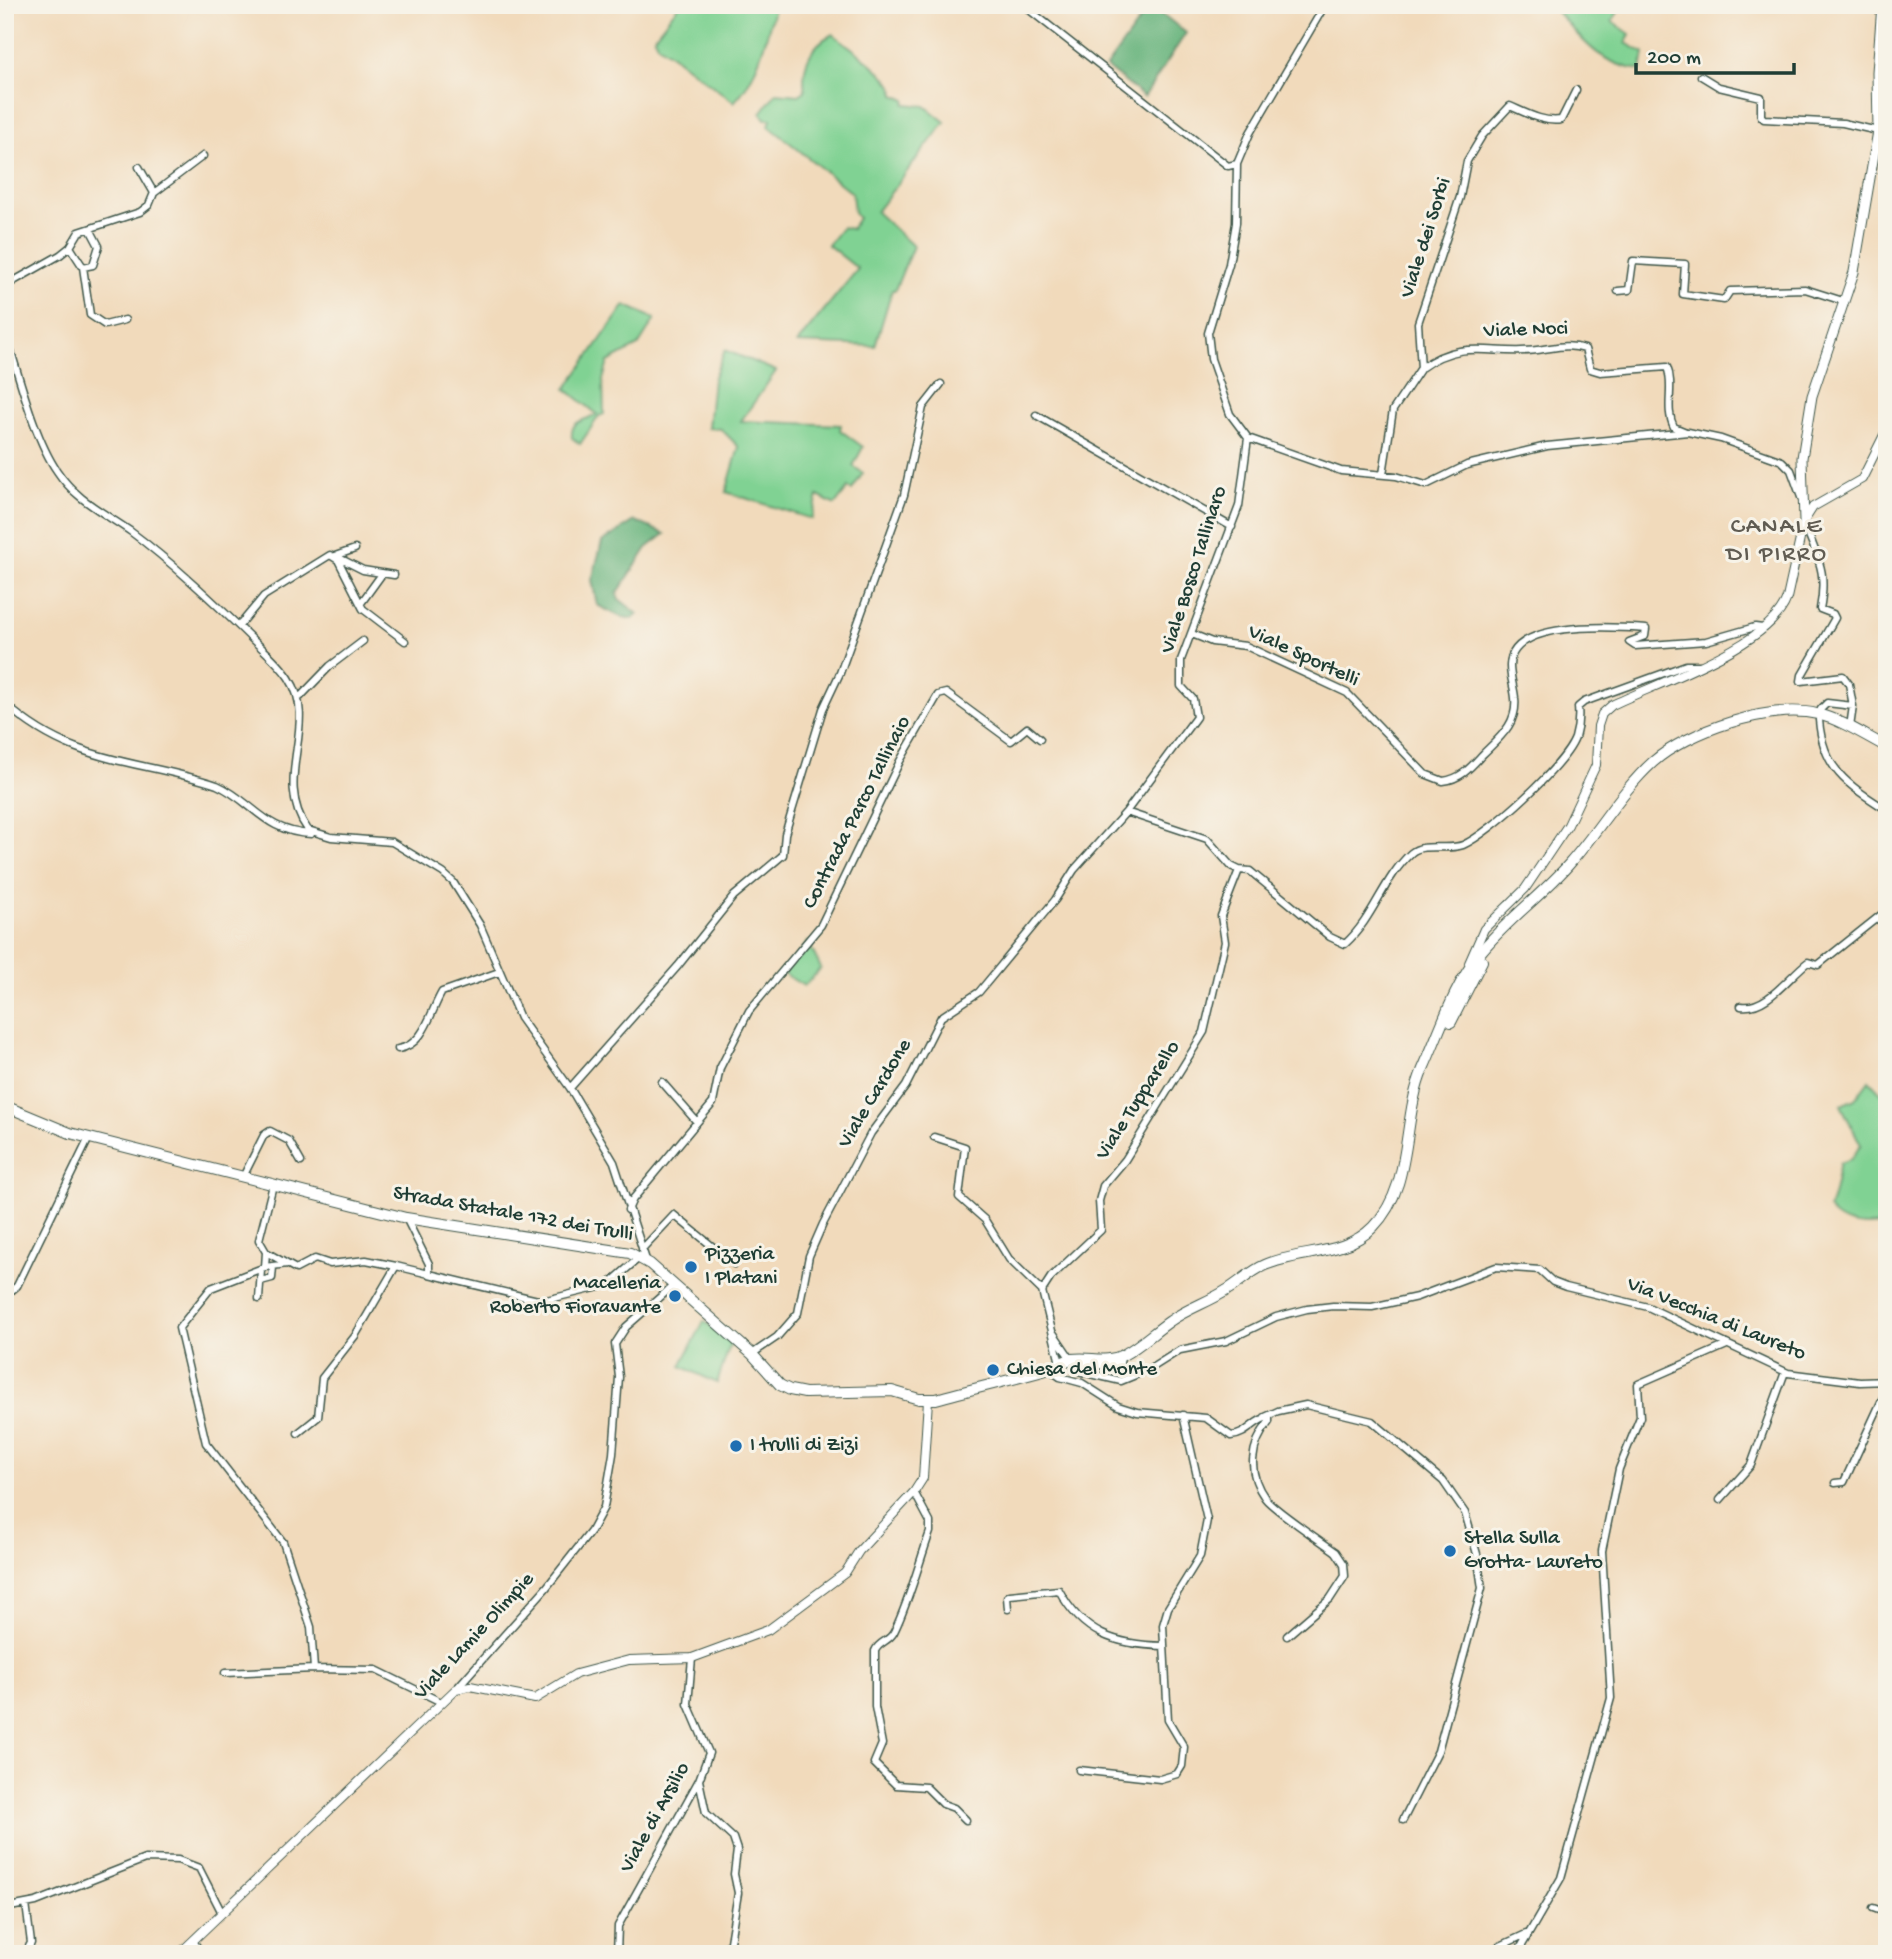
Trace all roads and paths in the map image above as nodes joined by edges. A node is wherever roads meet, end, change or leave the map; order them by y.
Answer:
1 (1023, 5) edge
2 (1325, 5) edge
3 (1882, 5) edge
4 (1701, 76) dead end
5 (1576, 90) dead end
6 (1883, 108) edge
7 (1878, 131) junction
8 (203, 156) dead end
9 (1237, 164) junction
10 (139, 167) dead end
11 (154, 193) junction
12 (90, 229) junction
13 (69, 247) junction
14 (83, 267) junction
15 (5, 286) edge
16 (1618, 291) dead end
17 (1843, 301) junction
18 (125, 320) dead end
19 (5, 332) edge
20 (1421, 368) junction
21 (941, 384) dead end
22 (1036, 415) dead end
23 (1887, 429) edge
24 (1688, 432) junction
25 (1248, 438) junction
26 (1383, 474) junction
27 (1802, 500) junction
28 (1804, 521) junction
29 (1232, 527) junction
30 (355, 549) dead end
31 (335, 556) junction
32 (382, 574) junction
33 (394, 575) dead end
34 (360, 603) junction
35 (239, 626) junction
36 (1763, 628) junction
37 (1192, 635) junction
38 (363, 641) dead end
39 (405, 641) dead end
40 (1699, 664) junction
41 (300, 697) junction
42 (5, 704) edge
43 (1853, 706) junction
44 (1821, 709) dead end
45 (1819, 720) dead end
46 (1850, 727) junction
47 (1040, 739) dead end
48 (1887, 747) edge
49 (1887, 810) edge
50 (1126, 812) junction
51 (313, 834) junction
52 (1239, 870) junction
53 (1887, 910) edge
54 (1487, 940) junction
55 (499, 972) junction
56 (1741, 1006) dead end
57 (398, 1049) dead end
58 (662, 1082) dead end
59 (570, 1088) junction
60 (1417, 1088) junction
61 (5, 1106) edge
62 (697, 1122) junction
63 (934, 1137) dead end
64 (89, 1138) junction
65 (301, 1162) dead end
66 (243, 1177) junction
67 (273, 1185) junction
68 (628, 1210) junction
69 (405, 1218) junction
70 (266, 1252) junction
71 (643, 1256) junction
72 (286, 1264) junction
73 (734, 1264) dead end
74 (396, 1266) junction
75 (273, 1268) junction
76 (263, 1269) junction
77 (429, 1274) junction
78 (261, 1281) junction
79 (674, 1285) junction
80 (1042, 1291) junction
81 (5, 1296) edge
82 (259, 1299) dead end
83 (1051, 1330) junction
84 (1727, 1345) junction
85 (752, 1354) junction
86 (1121, 1357) junction
87 (1071, 1359) junction
88 (1060, 1363) junction
89 (1049, 1369) junction
90 (1785, 1371) junction
91 (1887, 1381) edge
92 (1887, 1389) edge
93 (928, 1400) junction
94 (1183, 1415) junction
95 (1265, 1417) junction
96 (298, 1433) dead end
97 (1835, 1483) dead end
98 (914, 1492) junction
99 (1720, 1500) dead end
100 (1008, 1609) dead end
101 (1287, 1636) dead end
102 (1164, 1646) junction
103 (692, 1658) junction
104 (314, 1669) junction
105 (225, 1673) dead end
106 (456, 1689) junction
107 (441, 1702) junction
108 (1079, 1770) dead end
109 (699, 1780) junction
110 (966, 1820) dead end
111 (1403, 1820) dead end
112 (26, 1904) junction
113 (5, 1908) edge
114 (1873, 1908) dead end
115 (222, 1913) junction
116 (1887, 1913) edge
117 (1526, 1934) junction
118 (193, 1941) junction
119 (25, 1954) edge
120 (179, 1954) edge
121 (202, 1954) edge
122 (617, 1954) edge
123 (728, 1954) edge
124 (1483, 1954) edge
125 (1517, 1954) edge

1 - 9 street
2 - 9 street
3 - 6 main road
4 - 7 street
5 - 20 street, Viale dei Sorbi
6 - 7 main road
7 - 17 main road
8 - 11 street
9 - 25 street
10 - 11 street
11 - 12 street
12 - 13 street
12 - 14 street
13 - 14 street
13 - 15 street
14 - 18 street
16 - 17 street
17 - 27 main road
19 - 35 street
20 - 24 street, Viale Noci
20 - 26 street
21 - 59 street
22 - 29 street
23 - 28 street
24 - 26 street
24 - 27 street
25 - 26 street
25 - 29 street, Viale Bosco Tallinaro
27 - 28 main road
28 - 36 street
28 - 43 street
29 - 37 street, Viale Bosco Tallinaro
30 - 31 street
31 - 32 street
31 - 34 street
31 - 35 street
32 - 33 street
32 - 34 street
34 - 39 street
35 - 41 street
36 - 37 street, Viale Sportelli
36 - 40 street
37 - 50 street, Viale Bosco Tallinaro
38 - 41 street
40 - 52 street
40 - 54 street
41 - 51 street
42 - 51 street
43 - 44 street
43 - 46 street
45 - 49 street
46 - 48 main road
46 - 54 main road
47 - 62 street, Contrada Parco Tallinaio
50 - 52 street
50 - 85 street, Viale Cardone
51 - 55 street
52 - 80 street, Viale Tupparello
53 - 56 street
54 - 60 main road
54 - 60 main road
55 - 57 street
55 - 59 street
58 - 62 street
59 - 68 street
60 - 86 main road
61 - 64 main road, Strada Statale 172 dei Trulli
62 - 68 street, Contrada Parco Tallinaio
63 - 80 street
64 - 66 main road, Strada Statale 172 dei Trulli
64 - 81 street
65 - 66 street
66 - 67 main road, Strada Statale 172 dei Trulli
67 - 69 main road, Strada Statale 172 dei Trulli
67 - 70 street
68 - 71 street
69 - 71 main road, Strada Statale 172 dei Trulli
69 - 77 street
70 - 72 street
70 - 76 street
71 - 73 street
71 - 77 street
71 - 79 main road, Strada Statale 172 dei Trulli
72 - 74 street
72 - 75 street
74 - 77 street
74 - 96 street
75 - 76 street
75 - 78 street
76 - 78 street
76 - 104 street
78 - 82 street
79 - 85 main road, Strada Statale 172 dei Trulli
79 - 106 street, Viale Lamie Olimpie
80 - 83 street
83 - 87 street
83 - 88 street
84 - 86 street, Via Vecchia di Laureto
84 - 90 street, Via Vecchia di Laureto
84 - 117 street
85 - 93 main road, Strada Statale 172 dei Trulli
86 - 87 main road, Strada Statale 172 dei Trulli
87 - 88 main road, Strada Statale 172 dei Trulli
88 - 89 main road, Strada Statale 172 dei Trulli
89 - 93 main road, Strada Statale 172 dei Trulli
89 - 94 street
90 - 91 street, Via Vecchia di Laureto
90 - 99 street
92 - 97 street
93 - 98 street
94 - 95 street
94 - 102 street
95 - 101 street
95 - 111 street
98 - 103 street
98 - 110 street
100 - 102 street
102 - 108 street
103 - 106 street
103 - 109 street, Viale di Arsilio
104 - 105 street
104 - 107 street
106 - 107 street, Viale Lamie Olimpie
107 - 115 street, Viale Lamie Olimpie
109 - 122 street, Viale di Arsilio
109 - 123 street
112 - 113 street
112 - 115 street
112 - 119 street
114 - 116 street
115 - 118 street, Viale Lamie Olimpie
117 - 124 street
117 - 125 street
118 - 120 street, Viale Lamie Olimpie
118 - 121 street

